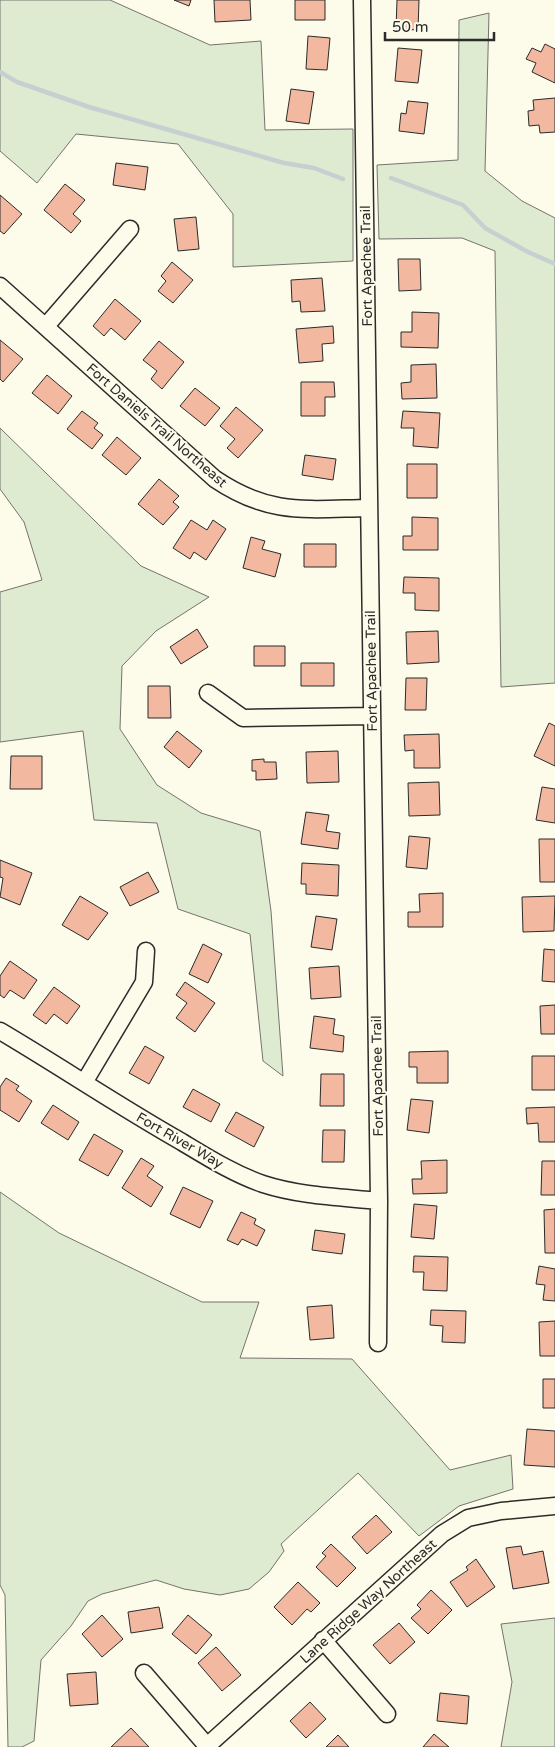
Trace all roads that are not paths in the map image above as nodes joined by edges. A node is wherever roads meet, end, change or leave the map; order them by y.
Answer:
1 (362, 0) edge
2 (130, 229) dead end
3 (0, 286) edge
4 (46, 326) junction
5 (369, 508) junction
6 (208, 693) dead end
7 (372, 716) junction
8 (146, 951) dead end
9 (0, 1031) edge
10 (85, 1081) junction
11 (379, 1201) junction
12 (378, 1343) dead end
13 (555, 1506) edge
14 (323, 1640) junction
15 (144, 1673) dead end
16 (387, 1714) dead end
17 (207, 1746) edge

1 - 5 street, Fort Apachee Trail
2 - 4 street
3 - 4 street, Fort Daniels Trail Northeast
4 - 5 street, Fort Daniels Trail Northeast
5 - 7 street, Fort Apachee Trail
6 - 7 street
7 - 11 street, Fort Apachee Trail
8 - 10 street
9 - 10 street, Fort River Way
10 - 11 street, Fort River Way
11 - 12 street, Fort Apachee Trail
13 - 14 street, Lane Ridge Way Northeast
14 - 16 street
14 - 17 street, Lane Ridge Way Northeast
15 - 17 street

